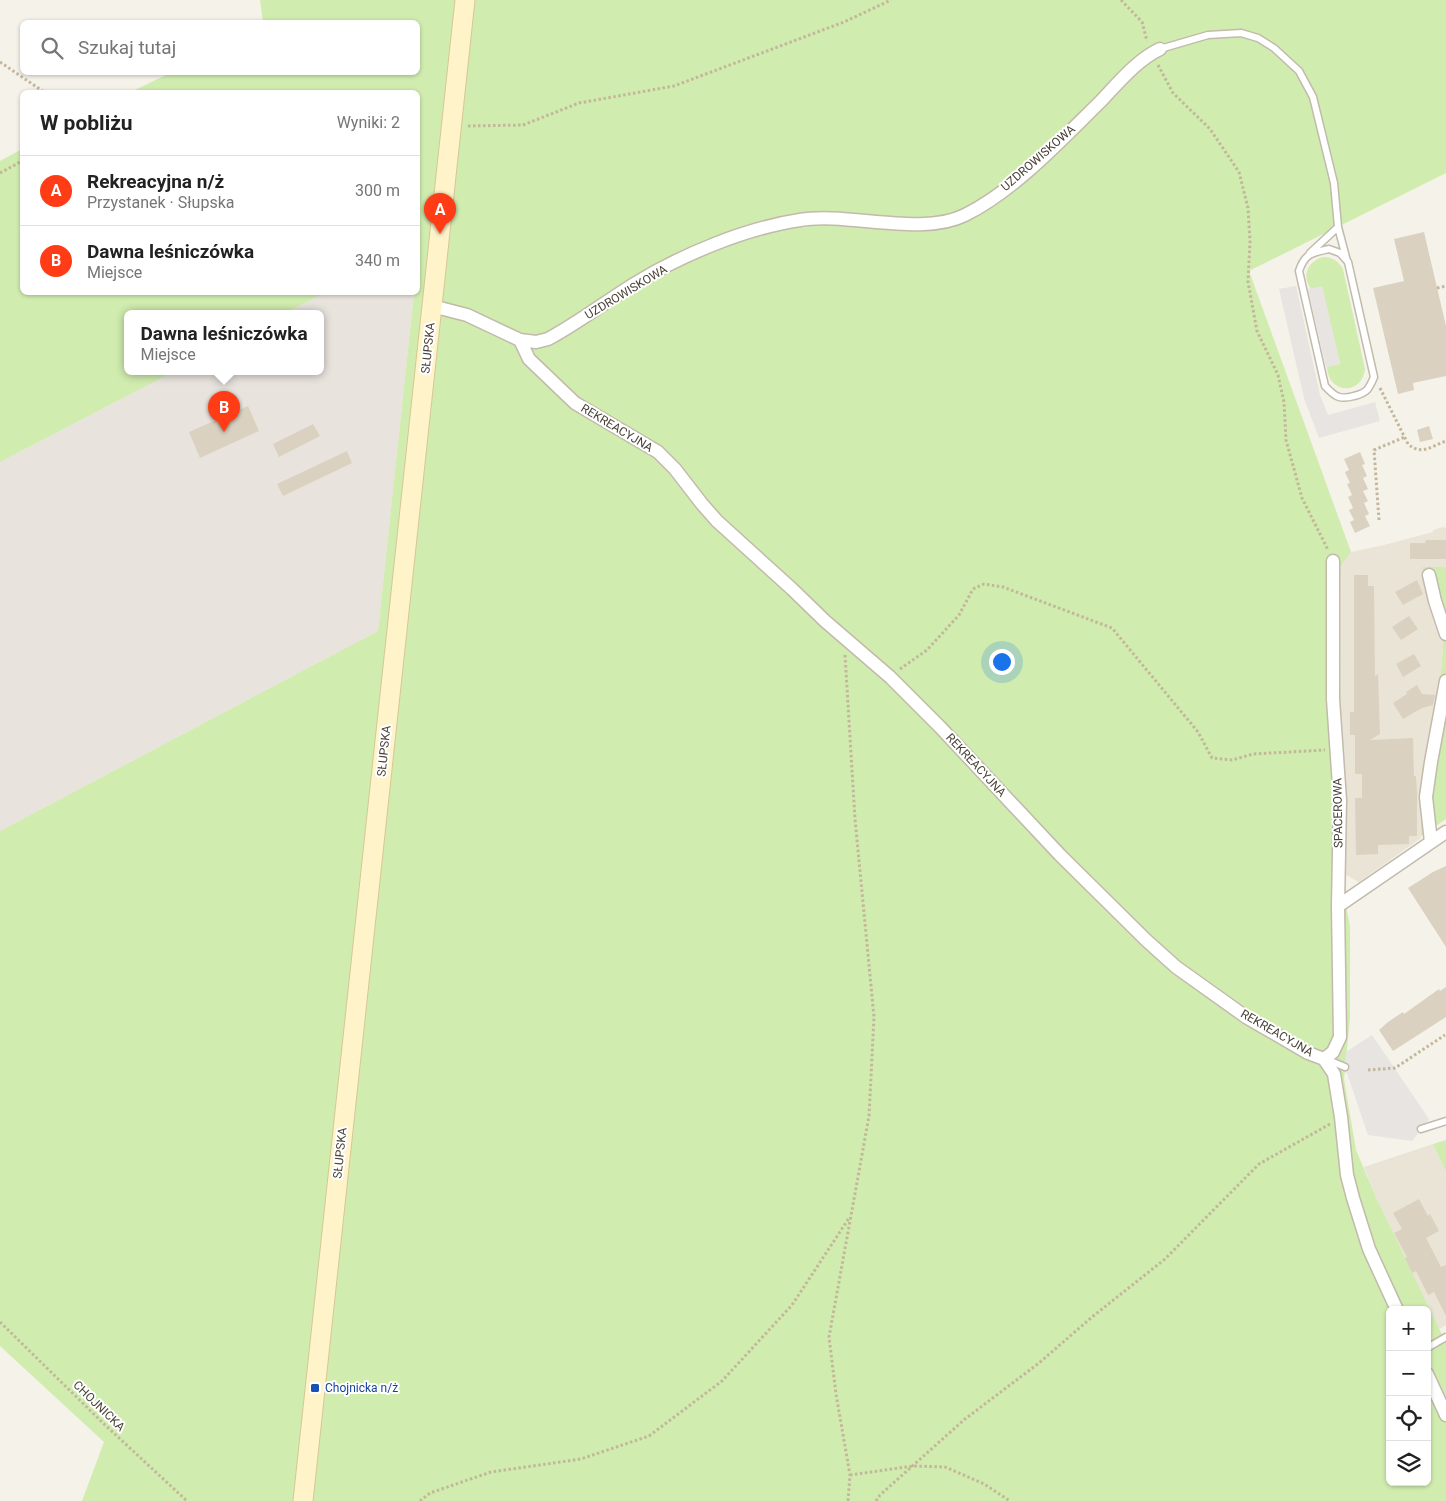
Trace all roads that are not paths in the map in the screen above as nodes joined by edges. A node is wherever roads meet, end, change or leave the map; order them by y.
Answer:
1 (465, 0) edge
2 (1156, 51) joint
3 (1338, 226) junction
4 (1310, 254) junction
5 (1348, 262) junction
6 (432, 306) junction
7 (520, 340) junction
8 (1333, 561) road end
9 (1429, 575) dead end
10 (1446, 634) edge
11 (1446, 680) edge
12 (1446, 832) edge
13 (1432, 842) junction
14 (1338, 906) junction
15 (1324, 1059) junction
16 (1345, 1067) dead end
17 (1446, 1121) edge
18 (1421, 1129) dead end
19 (1395, 1306) edge
20 (1446, 1337) edge
21 (1431, 1346) edge
22 (1431, 1383) edge
23 (1446, 1415) edge
24 (303, 1501) edge

1 - 6 street, SŁUPSKA
2 - 3 lane, UZDROWISKOWA
2 - 7 street, UZDROWISKOWA
3 - 4 lane
3 - 5 lane, UZDROWISKOWA
4 - 5 lane
4 - 5 lane, UZDROWISKOWA
6 - 7 street
6 - 24 street, SŁUPSKA
7 - 15 street, REKREACYJNA
8 - 14 street, SPACEROWA
9 - 10 street
11 - 13 street
12 - 13 street
13 - 14 street
14 - 15 street, SPACEROWA
15 - 16 lane
15 - 19 street, REKREACYJNA
17 - 18 lane
20 - 21 lane
22 - 23 street

